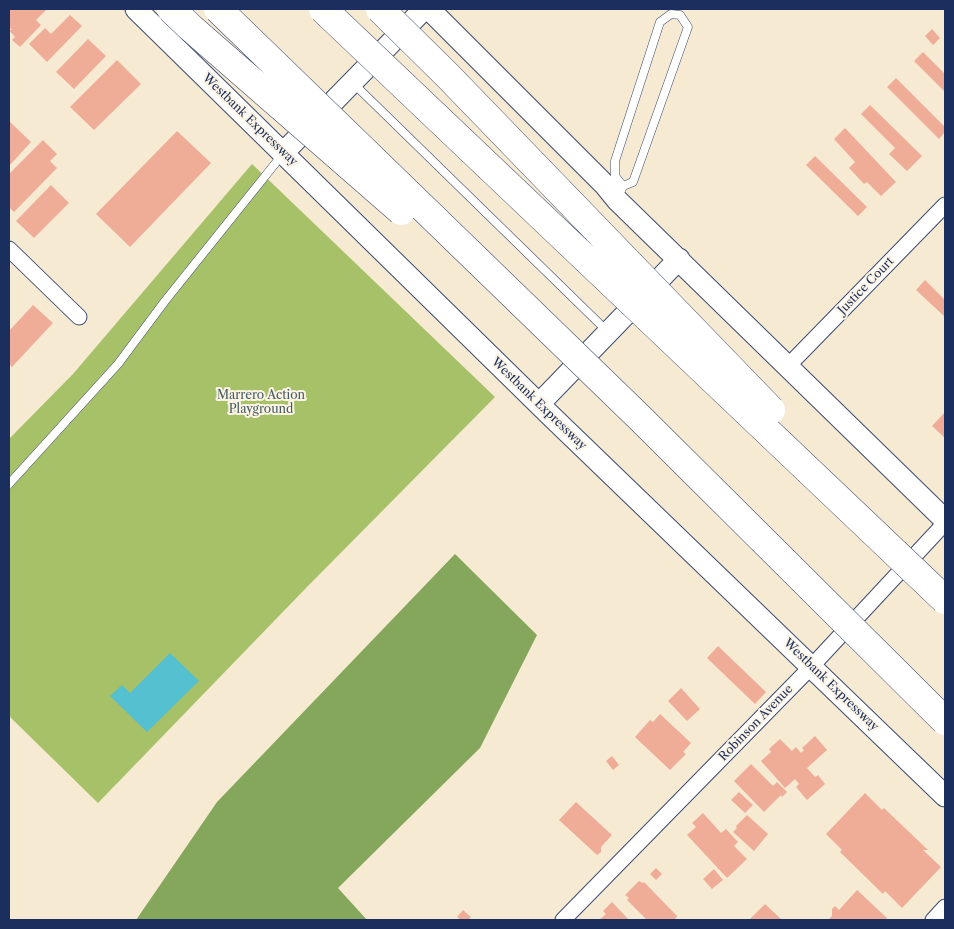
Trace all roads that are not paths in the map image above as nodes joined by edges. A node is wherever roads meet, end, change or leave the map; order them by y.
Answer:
1 (136, 9) edge
2 (171, 9) edge
3 (218, 9) edge
4 (323, 9) edge
5 (380, 9) edge
6 (424, 9) edge
7 (429, 9) edge
8 (686, 9) edge
9 (680, 15) junction
10 (352, 82) junction
11 (283, 153) junction
12 (620, 193) junction
13 (945, 205) edge
14 (9, 249) edge
15 (679, 259) junction
16 (79, 317) dead end
17 (608, 332) junction
18 (787, 367) junction
19 (539, 404) junction
20 (640, 418) junction
21 (9, 484) edge
22 (851, 510) junction
23 (945, 522) edge
24 (945, 600) edge
25 (812, 666) junction
26 (945, 721) edge
27 (945, 796) edge
28 (945, 907) edge
29 (563, 920) edge
30 (933, 920) edge

1 - 11 main road, Westbank Expressway
2 - 20 highway, bridge
3 - 20 highway, bridge
4 - 22 highway, bridge
5 - 22 highway, bridge
6 - 10 main road
7 - 12 main road
8 - 9 lane
9 - 12 lane
9 - 12 lane
10 - 11 main road
10 - 17 lane
11 - 19 main road, Westbank Expressway
11 - 21 lane
12 - 15 main road
13 - 18 street, Justice Court
14 - 16 street
15 - 17 main road
15 - 18 main road
17 - 19 main road
18 - 23 main road
19 - 25 main road, Westbank Expressway
20 - 26 highway, bridge
22 - 24 highway, bridge
23 - 25 street, Robinson Avenue
25 - 27 main road, Westbank Expressway
25 - 29 street, Robinson Avenue
28 - 30 street

